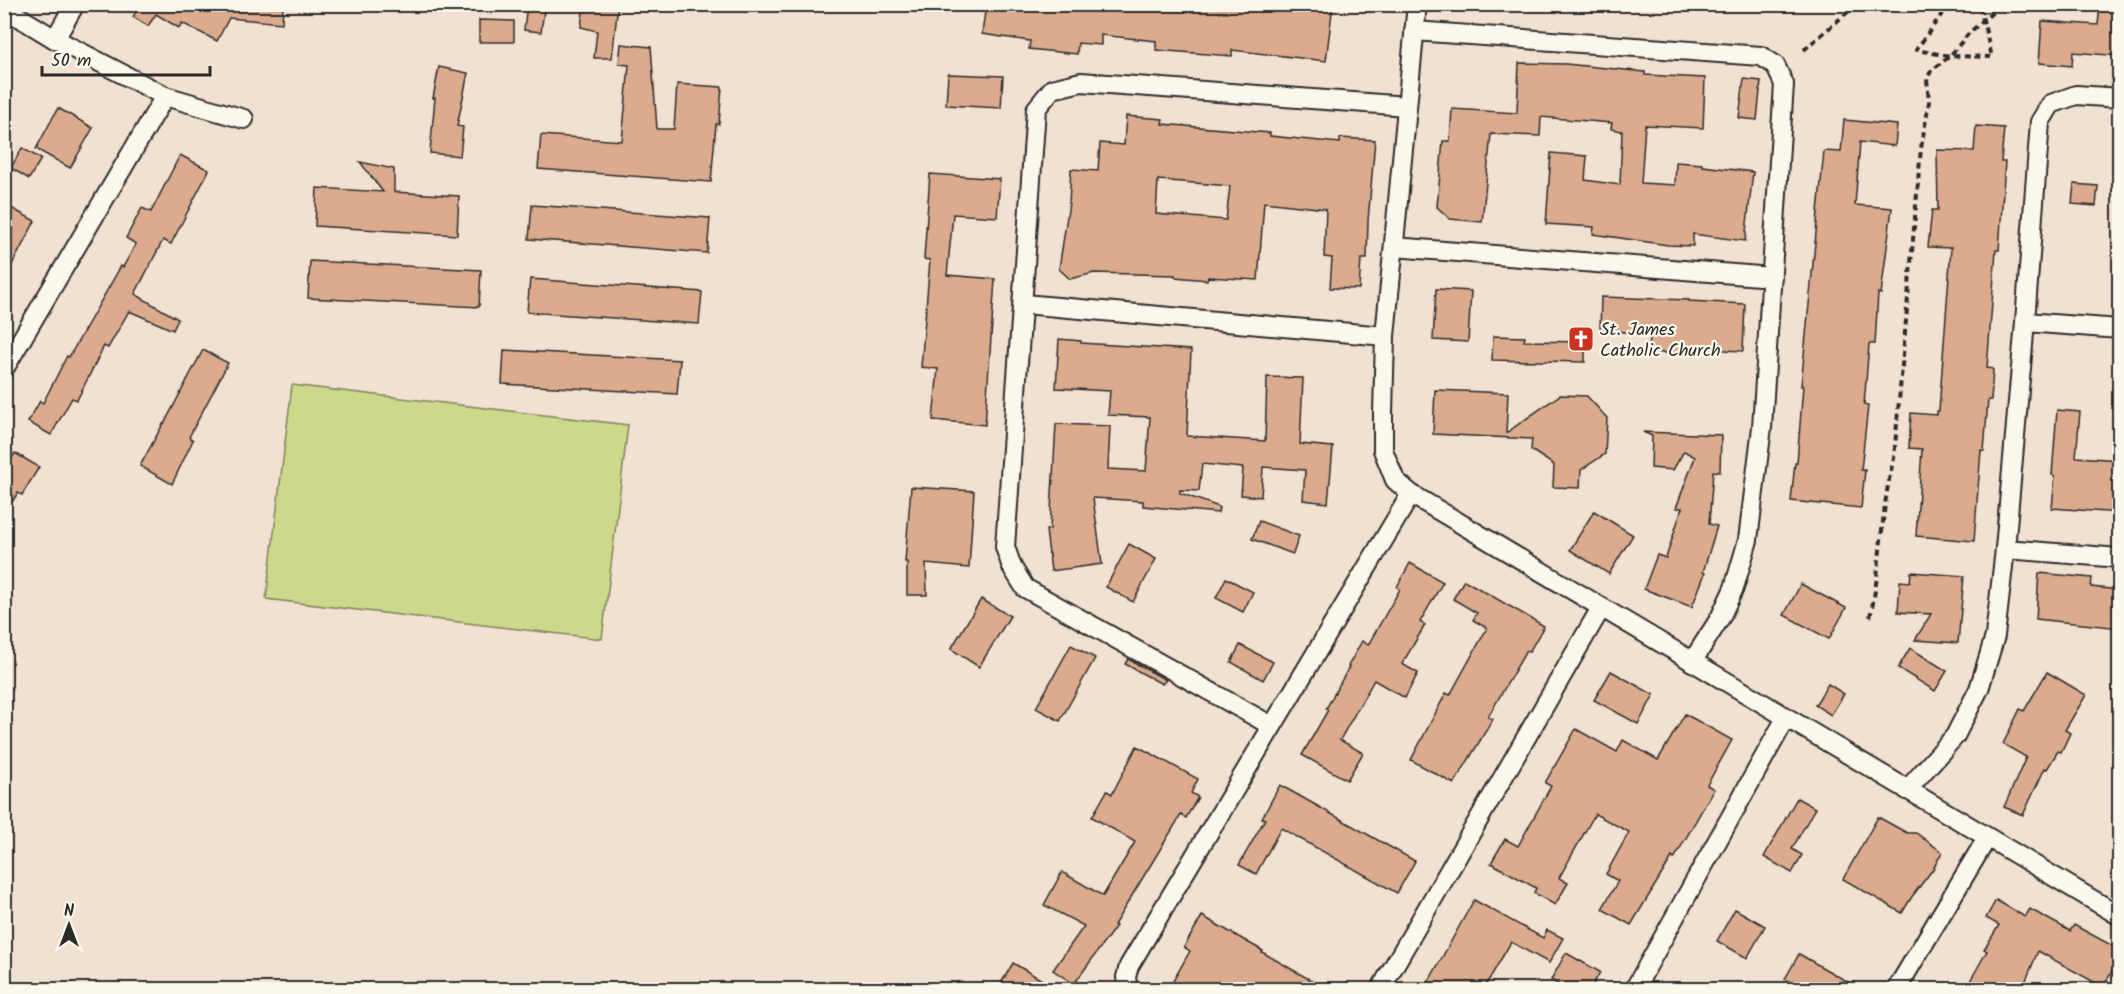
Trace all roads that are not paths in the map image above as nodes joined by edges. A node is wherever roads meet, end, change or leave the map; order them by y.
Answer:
1 (75, 4) edge
2 (1417, 4) edge
3 (4, 8) edge
4 (1414, 31) junction
5 (55, 39) junction
6 (165, 96) junction
7 (2120, 98) edge
8 (1407, 106) junction
9 (244, 119) dead end
10 (1394, 247) junction
11 (1772, 277) junction
12 (1024, 304) junction
13 (2025, 322) junction
14 (2120, 329) edge
15 (1385, 336) junction
16 (4, 369) edge
17 (1411, 494) junction
18 (2005, 549) junction
19 (2120, 558) edge
20 (1601, 608) junction
21 (1692, 662) junction
22 (1786, 718) junction
23 (1272, 726) junction
24 (1907, 790) junction
25 (1987, 838) junction
26 (2120, 916) edge
27 (1128, 990) edge
28 (1380, 990) edge
29 (1634, 990) edge
30 (1896, 990) edge

1 - 5 street
2 - 4 street
3 - 5 street
4 - 8 street
4 - 11 street
5 - 6 street
6 - 9 street
6 - 16 street
7 - 13 street
8 - 10 street
8 - 12 street
10 - 11 street
10 - 15 street
11 - 21 street
12 - 15 street
12 - 23 street
13 - 14 street
13 - 18 street
15 - 17 street
17 - 20 street
17 - 23 street
18 - 19 street
18 - 24 street
20 - 21 street
20 - 28 street
21 - 22 street
22 - 24 street
22 - 29 street
23 - 27 street
24 - 25 street
25 - 26 street
25 - 30 street

